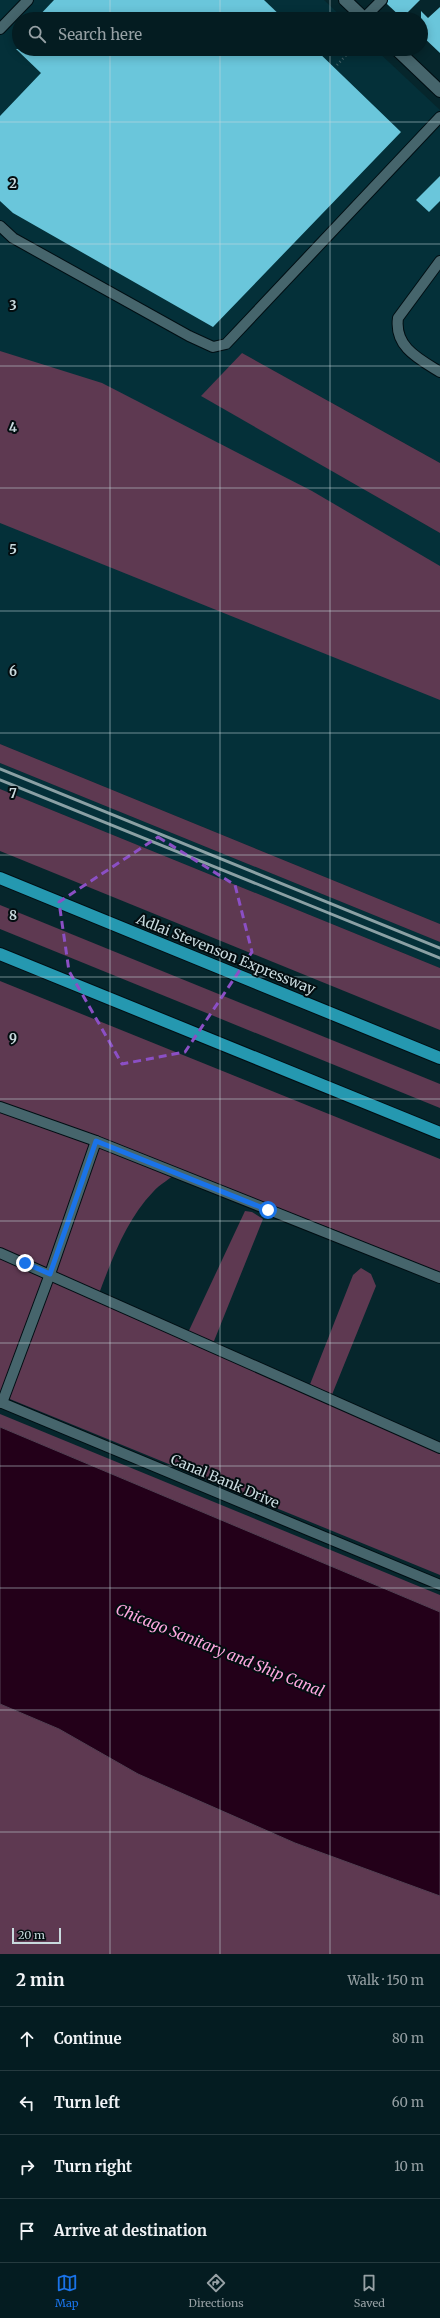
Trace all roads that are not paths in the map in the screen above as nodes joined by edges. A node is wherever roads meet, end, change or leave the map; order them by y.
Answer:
1 (345, 0) edge
2 (382, 0) edge
3 (23, 2) edge
4 (14, 12) edge
5 (357, 12) edge
6 (371, 12) edge
7 (12, 15) edge
8 (0, 29) edge
9 (403, 56) edge
10 (440, 91) edge
11 (440, 117) edge
12 (0, 226) edge
13 (440, 261) edge
14 (440, 372) edge
15 (0, 878) edge
16 (0, 954) edge
17 (440, 1058) edge
18 (0, 1107) edge
19 (440, 1133) edge
20 (96, 1141) junction
21 (0, 1253) edge
22 (50, 1274) junction
23 (440, 1278) edge
24 (1, 1402) edge
25 (440, 1448) edge
26 (440, 1585) edge

1 - 5 street
2 - 6 lane
3 - 4 lane
7 - 8 lane
9 - 10 street
11 - 12 lane
13 - 14 lane
15 - 17 highway, Adlai Stevenson Expressway
16 - 19 highway
18 - 20 lane
20 - 22 lane
20 - 23 lane
21 - 22 lane
22 - 24 lane
22 - 25 lane
24 - 26 lane, Canal Bank Drive

